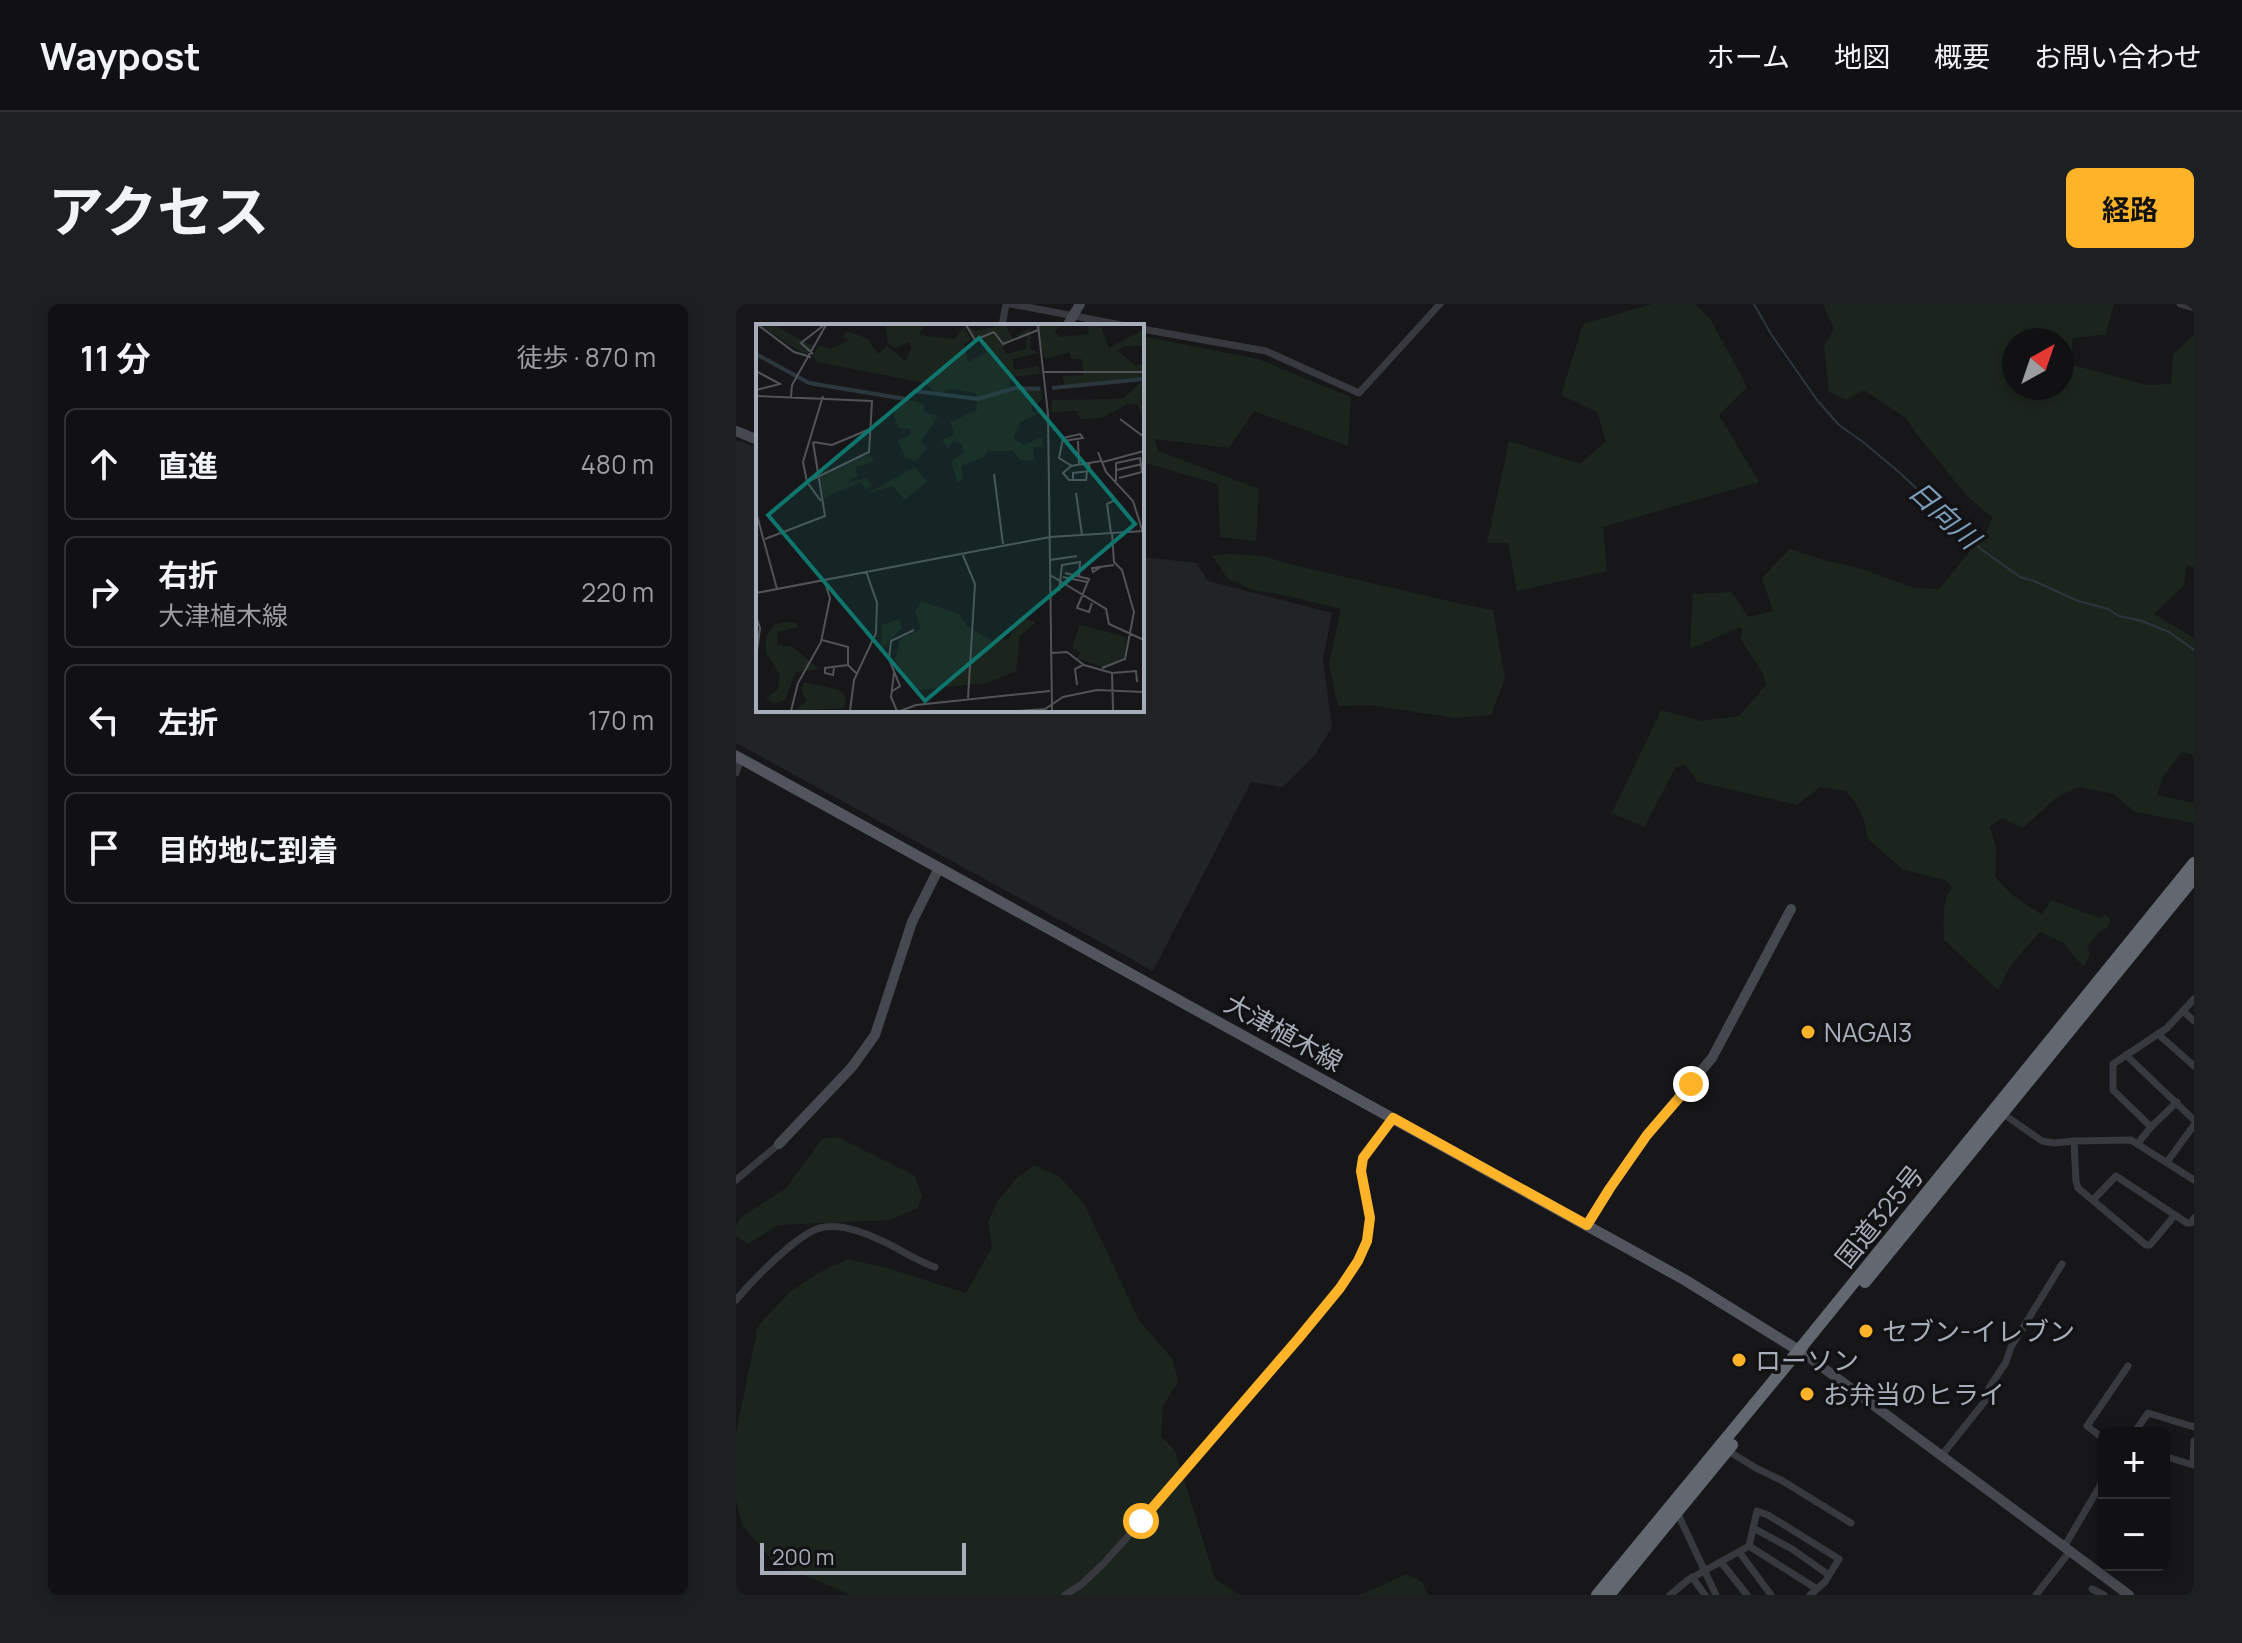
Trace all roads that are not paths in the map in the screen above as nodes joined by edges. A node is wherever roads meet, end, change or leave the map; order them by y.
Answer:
1 (1009, 304) edge
2 (1080, 304) edge
3 (1440, 304) edge
4 (2180, 304) edge
5 (2194, 308) edge
6 (1074, 316) junction
7 (1003, 324) edge
8 (1068, 324) edge
9 (1116, 324) edge
10 (1144, 329) edge
11 (736, 431) edge
12 (756, 439) edge
13 (738, 757) edge
14 (736, 773) edge
15 (2194, 863) edge
16 (939, 868) junction
17 (2194, 878) edge
18 (1791, 909) dead end
19 (2194, 999) edge
20 (2183, 1011) junction
21 (2194, 1021) edge
22 (2158, 1034) junction
23 (2126, 1055) junction
24 (2194, 1066) edge
25 (2177, 1102) junction
26 (1999, 1110) junction
27 (1393, 1118) junction
28 (2194, 1123) edge
29 (2151, 1127) junction
30 (2074, 1141) junction
31 (2138, 1143) junction
32 (779, 1144) joint
33 (2167, 1162) junction
34 (736, 1180) edge
35 (2194, 1180) edge
36 (2093, 1200) junction
37 (2175, 1215) junction
38 (2194, 1218) edge
39 (1587, 1225) junction
40 (2062, 1264) dead end
41 (935, 1267) dead end
42 (736, 1300) edge
43 (1803, 1352) junction
44 (2128, 1366) dead end
45 (2138, 1427) edge
46 (2194, 1427) edge
47 (2098, 1434) edge
48 (2194, 1441) edge
49 (1724, 1448) junction
50 (1942, 1455) junction
51 (2170, 1458) edge
52 (2098, 1490) edge
53 (1674, 1507) junction
54 (1851, 1523) dead end
55 (1753, 1528) junction
56 (1749, 1546) junction
57 (2067, 1549) junction
58 (1740, 1553) junction
59 (1721, 1562) junction
60 (1706, 1570) junction
61 (1829, 1575) junction
62 (1692, 1577) junction
63 (1817, 1589) junction
64 (2092, 1589) dead end
65 (1065, 1595) edge
66 (1597, 1595) edge
67 (1609, 1595) edge
68 (1670, 1595) edge
69 (1705, 1595) edge
70 (1716, 1595) edge
71 (1747, 1595) edge
72 (1771, 1595) edge
73 (1810, 1595) edge
74 (2036, 1595) edge
75 (2104, 1595) edge
76 (2129, 1595) edge

1 - 6 street
1 - 7 street
2 - 6 street
3 - 10 street
4 - 5 street
6 - 8 street
6 - 9 street
11 - 12 street
13 - 14 street
13 - 16 main road, 大津植木線
15 - 26 highway, 国道325号
16 - 27 main road, 大津植木線
16 - 32 street
17 - 26 highway, 国道325号
18 - 39 street
19 - 20 street
20 - 21 street
20 - 22 street
22 - 23 street
22 - 24 street
23 - 25 street
23 - 29 street
25 - 28 street
25 - 29 street
26 - 30 street
26 - 43 highway, 国道325号
27 - 39 main road, 大津植木線
27 - 65 street
28 - 33 street
29 - 31 street
30 - 31 street
30 - 36 street
31 - 33 street
32 - 34 street
33 - 35 street
36 - 37 street
36 - 37 street
37 - 38 street
39 - 43 main road, 大津植木線
40 - 50 street
41 - 42 street
43 - 49 highway, 国道325号
43 - 50 street
44 - 47 street
45 - 46 street
48 - 51 street
49 - 53 highway, 国道325号
49 - 54 street
50 - 57 street
52 - 57 street
53 - 60 street
53 - 66 highway, 国道325号
53 - 67 highway, 国道325号
55 - 56 street
55 - 61 street
55 - 61 street
56 - 58 street
56 - 63 street
57 - 74 street
57 - 76 street
58 - 59 street
58 - 72 street
59 - 60 street
59 - 71 street
60 - 62 street
60 - 70 street
61 - 63 street
62 - 68 street
62 - 69 street
63 - 73 street
64 - 75 street

